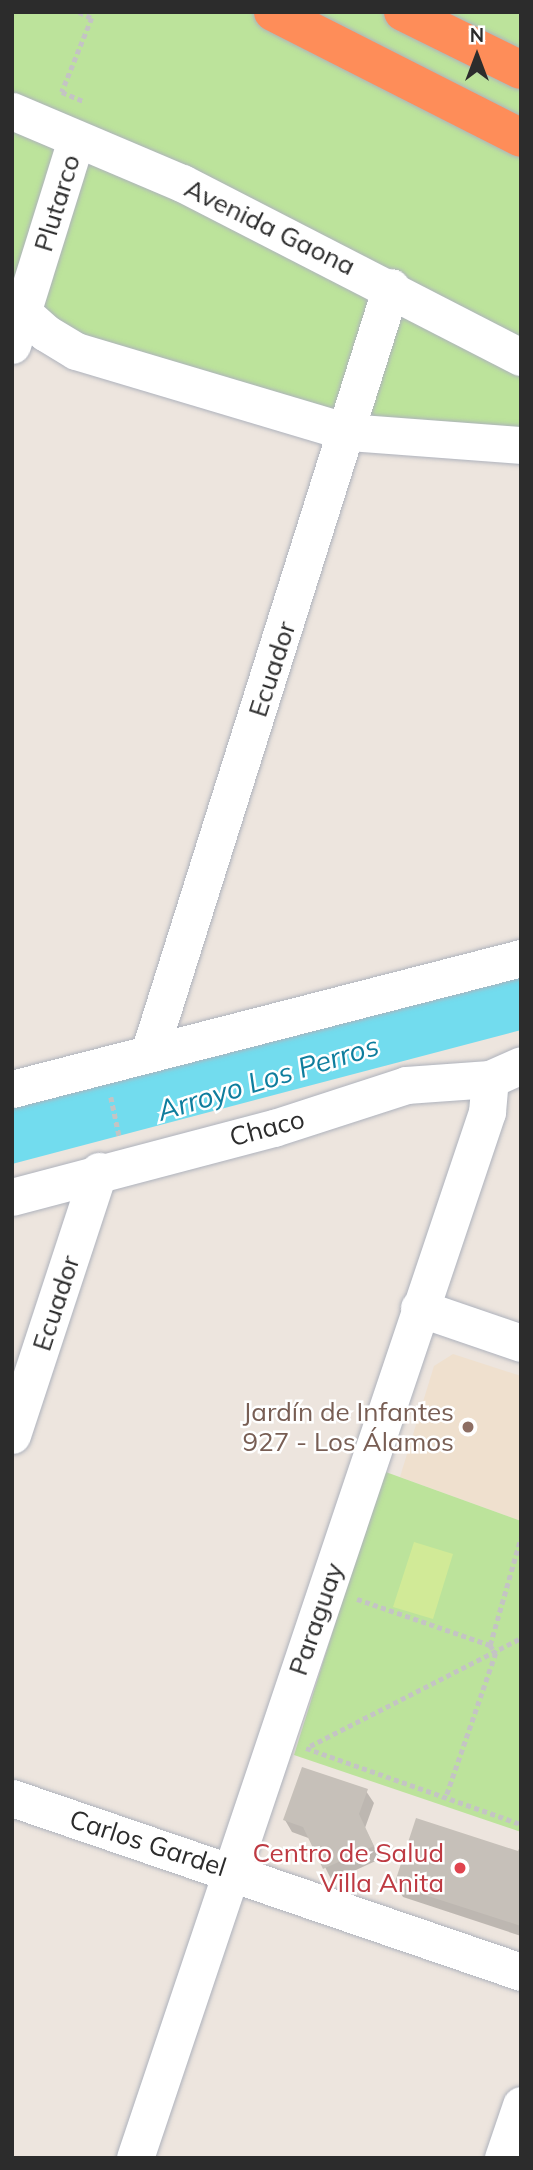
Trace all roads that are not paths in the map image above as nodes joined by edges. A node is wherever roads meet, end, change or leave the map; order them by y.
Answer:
1 (273, 12) edge
2 (403, 12) edge
3 (521, 70) edge
4 (12, 111) edge
5 (521, 138) edge
6 (76, 140) junction
7 (391, 288) junction
8 (16, 321) edge
9 (521, 357) edge
10 (348, 432) junction
11 (521, 445) edge
12 (521, 958) edge
13 (150, 1050) junction
14 (506, 1072) edge
15 (12, 1088) edge
16 (99, 1171) junction
17 (12, 1197) edge
18 (419, 1308) junction
19 (521, 1343) edge
20 (12, 1435) edge
21 (12, 1798) edge
22 (232, 1871) junction
23 (521, 1972) edge
24 (521, 2105) edge
25 (135, 2158) edge
26 (503, 2158) edge

1 - 5 highway
2 - 3 highway
4 - 6 street, Avenida Gaona
6 - 7 street, Avenida Gaona
6 - 8 street, Plutarco
7 - 9 street, Avenida Gaona
7 - 10 street, Ecuador
8 - 10 street
10 - 11 street
10 - 13 street, Ecuador
12 - 13 street
13 - 15 street
14 - 16 street, Chaco
14 - 18 street, Paraguay
16 - 17 street, Chaco
16 - 20 street, Ecuador
18 - 19 street
18 - 22 street, Paraguay
21 - 22 street, Carlos Gardel
22 - 23 street, Carlos Gardel
22 - 25 street, Paraguay
24 - 26 street

